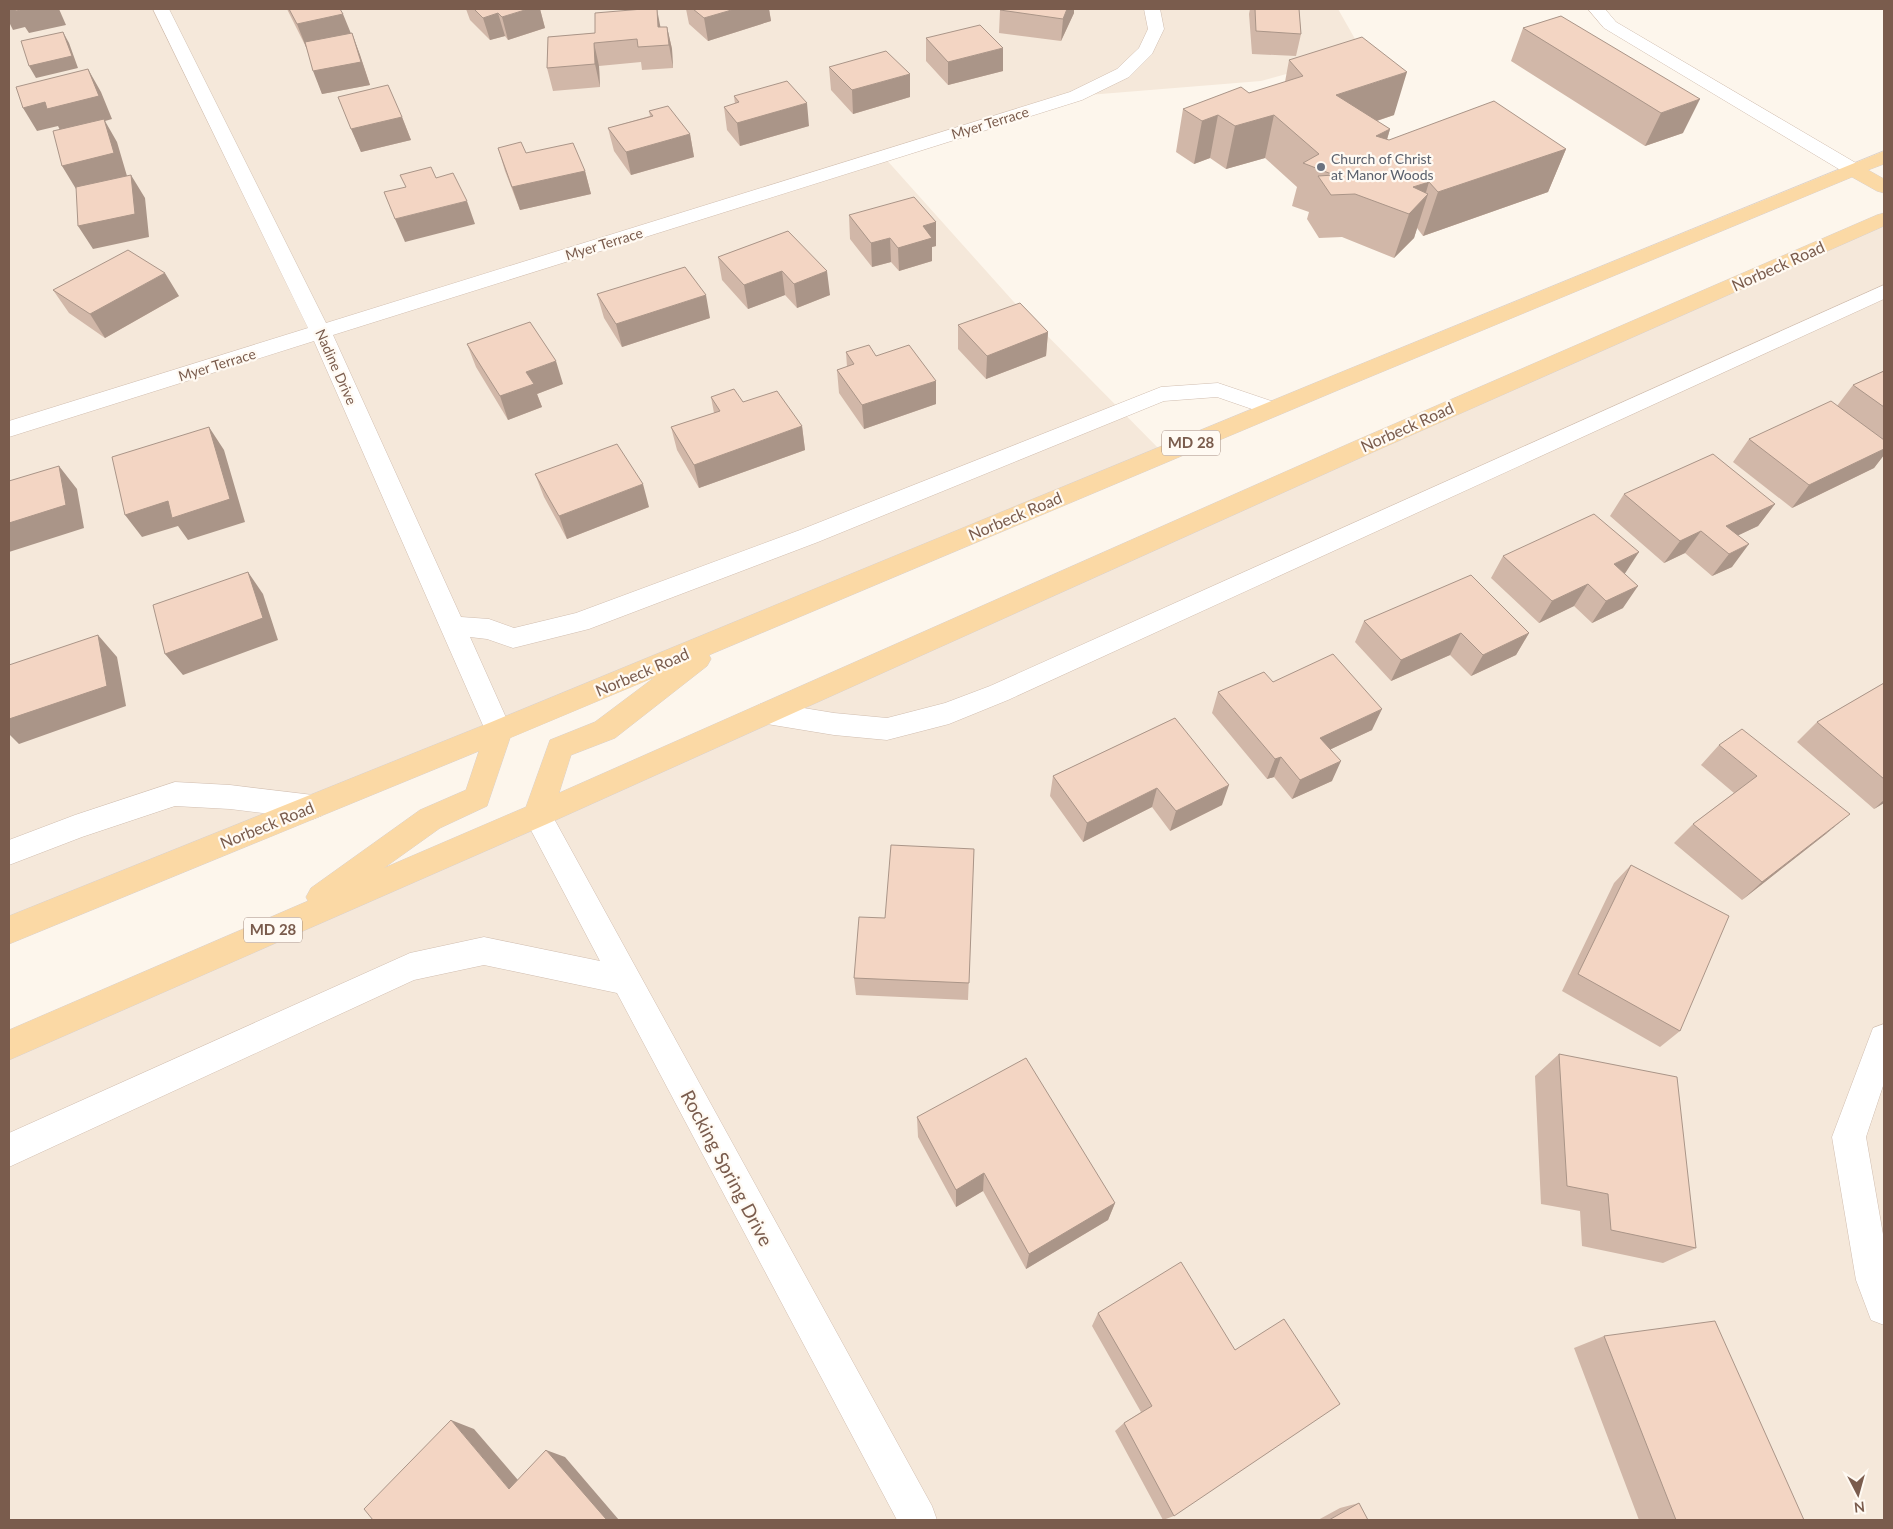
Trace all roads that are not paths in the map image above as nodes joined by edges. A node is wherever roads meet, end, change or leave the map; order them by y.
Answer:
1 (161, 9) edge
2 (1152, 9) edge
3 (1596, 9) edge
4 (1884, 157) edge
5 (1854, 170) junction
6 (1884, 187) edge
7 (1884, 219) edge
8 (1884, 291) edge
9 (321, 333) junction
10 (1272, 409) junction
11 (9, 429) edge
12 (452, 626) junction
13 (730, 635) junction
14 (767, 713) junction
15 (500, 731) junction
16 (313, 807) junction
17 (537, 816) junction
18 (9, 853) edge
19 (279, 928) junction
20 (9, 930) edge
21 (626, 981) junction
22 (1884, 1039) edge
23 (9, 1045) edge
24 (9, 1150) edge
25 (1884, 1307) edge
26 (918, 1520) edge

1 - 9 street, Nadine Drive
2 - 9 street, Myer Terrace
3 - 5 street
4 - 5 main road, Norbeck Road / MD 28
5 - 6 main road
5 - 10 main road, Norbeck Road / MD 28
7 - 14 main road, Norbeck Road / MD 28
8 - 14 street
9 - 11 street, Myer Terrace
9 - 12 street, Nadine Drive
10 - 12 street
10 - 13 main road, Norbeck Road / MD 28
12 - 15 street, Nadine Drive
13 - 15 main road, Norbeck Road / MD 28
13 - 17 main road
14 - 17 main road, Norbeck Road / MD 28
15 - 16 main road, Norbeck Road / MD 28
15 - 19 main road
16 - 18 street
16 - 20 main road, Norbeck Road / MD 28
17 - 19 main road, Norbeck Road / MD 28
17 - 21 street, Rocking Spring Drive
19 - 23 main road, Norbeck Road / MD 28
21 - 24 street
21 - 26 street, Rocking Spring Drive
22 - 25 street

